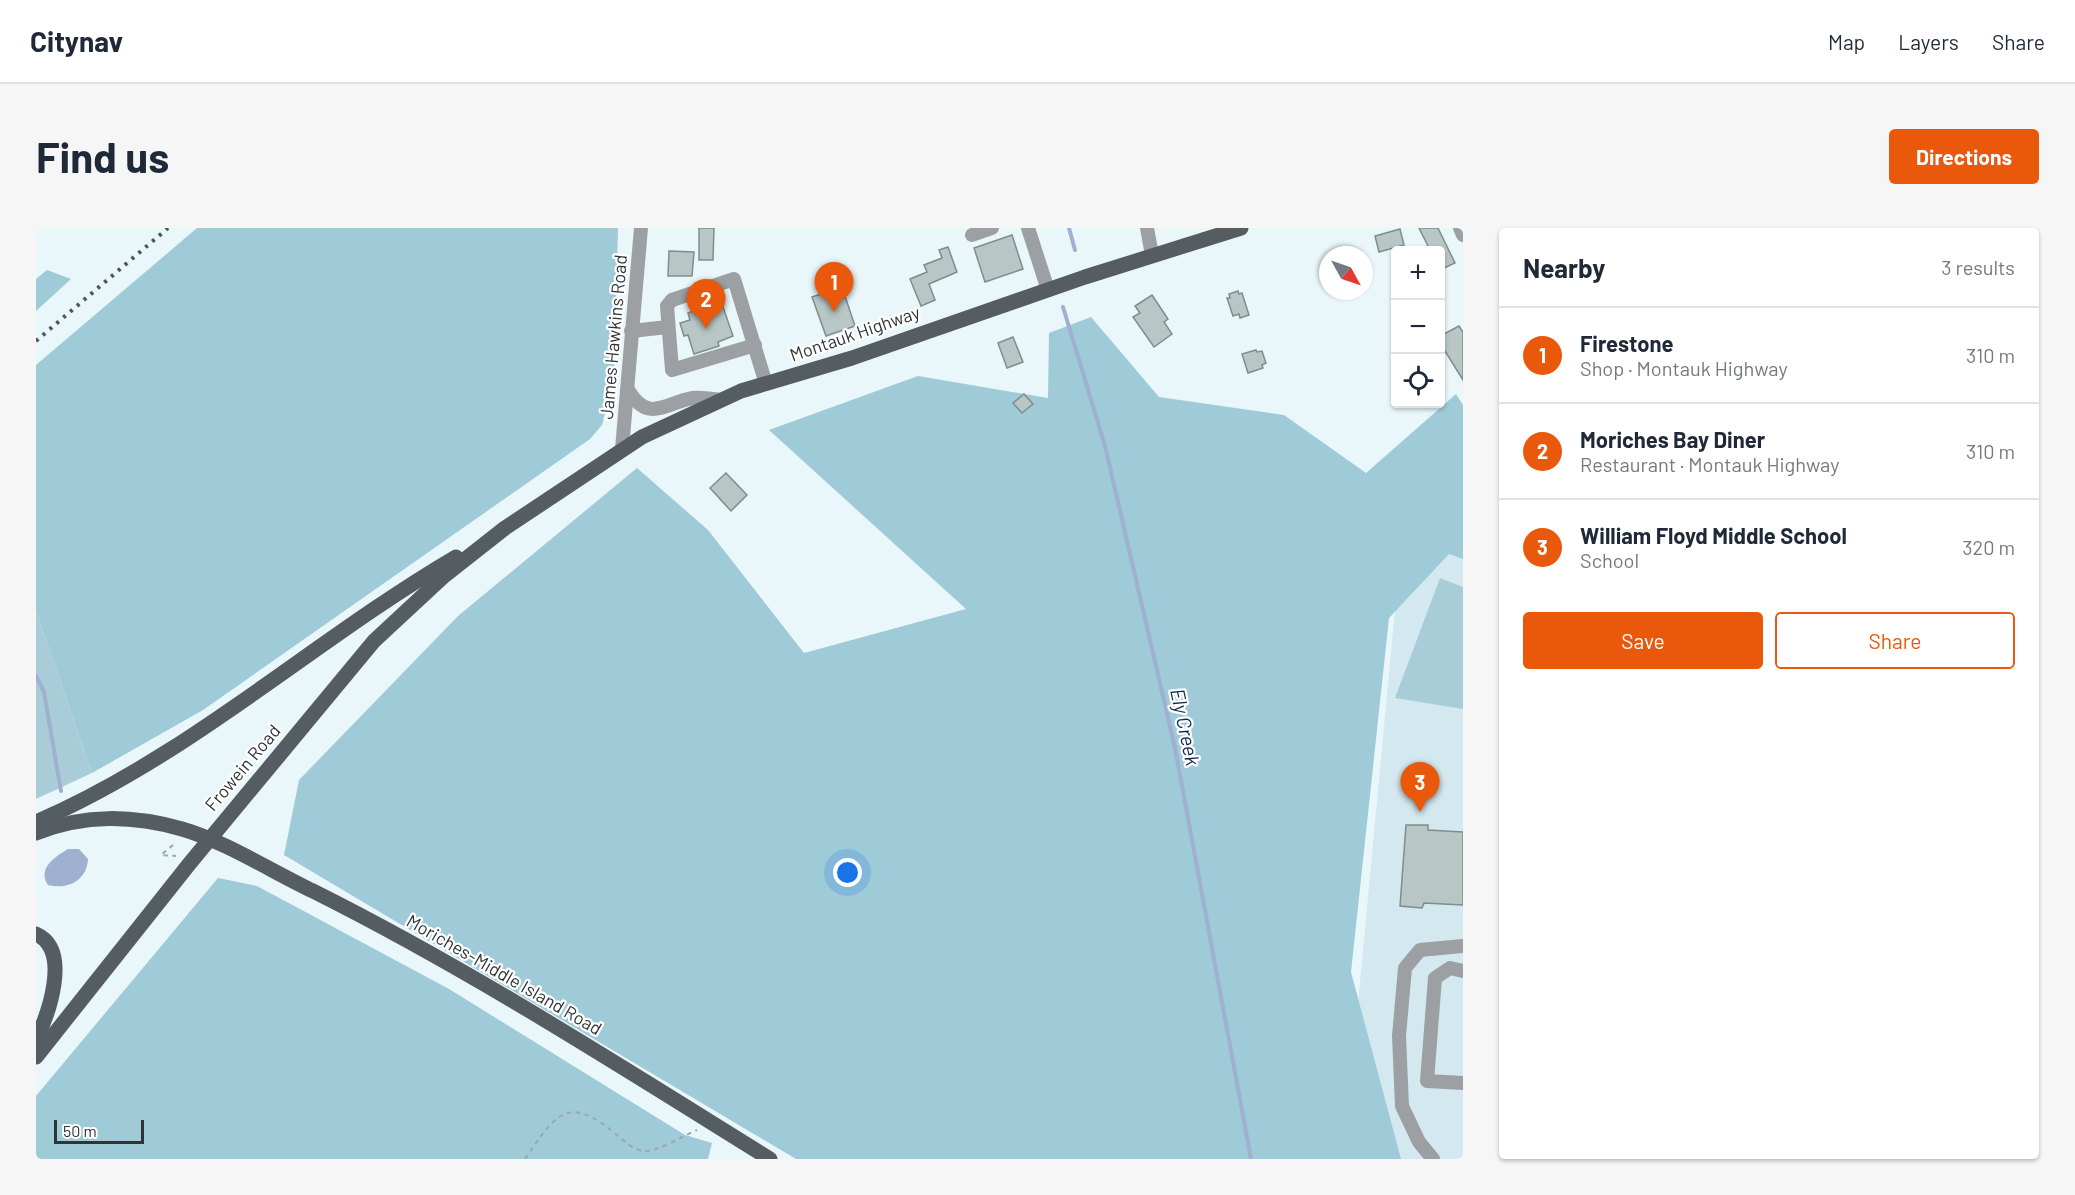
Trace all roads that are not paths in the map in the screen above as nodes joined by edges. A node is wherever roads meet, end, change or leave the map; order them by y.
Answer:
1 (641, 228) edge
2 (992, 228) edge
3 (1028, 228) edge
4 (1147, 228) edge
5 (1240, 228) edge
6 (1460, 228) edge
7 (972, 235) dead end
8 (1463, 235) edge
9 (1152, 255) junction
10 (1048, 290) junction
11 (668, 327) junction
12 (632, 331) junction
13 (755, 345) junction
14 (766, 384) junction
15 (628, 390) junction
16 (721, 400) junction
17 (622, 449) junction
18 (505, 528) junction
19 (36, 822) edge
20 (36, 833) edge
21 (209, 840) junction
22 (36, 934) edge
23 (1463, 946) edge
24 (1463, 971) edge
25 (36, 1040) edge
26 (36, 1057) edge
27 (1463, 1083) edge
28 (770, 1159) edge
29 (1433, 1159) edge

1 - 12 street, James Hawkins Road
2 - 7 street
3 - 10 street
4 - 9 street
5 - 9 main road, Montauk Highway
6 - 8 street
9 - 10 main road, Montauk Highway
10 - 14 main road, Montauk Highway
11 - 12 street
11 - 13 street
11 - 13 street
12 - 15 street, James Hawkins Road
13 - 14 street
14 - 16 main road, Montauk Highway
15 - 16 street
15 - 17 street, James Hawkins Road
16 - 17 main road, Montauk Highway
17 - 18 main road, Montauk Highway
18 - 19 main road
18 - 21 main road, Frowein Road
20 - 21 main road
21 - 26 main road, Frowein Road
21 - 28 main road, Moriches-Middle Island Road
22 - 25 main road
23 - 29 street
24 - 27 street

